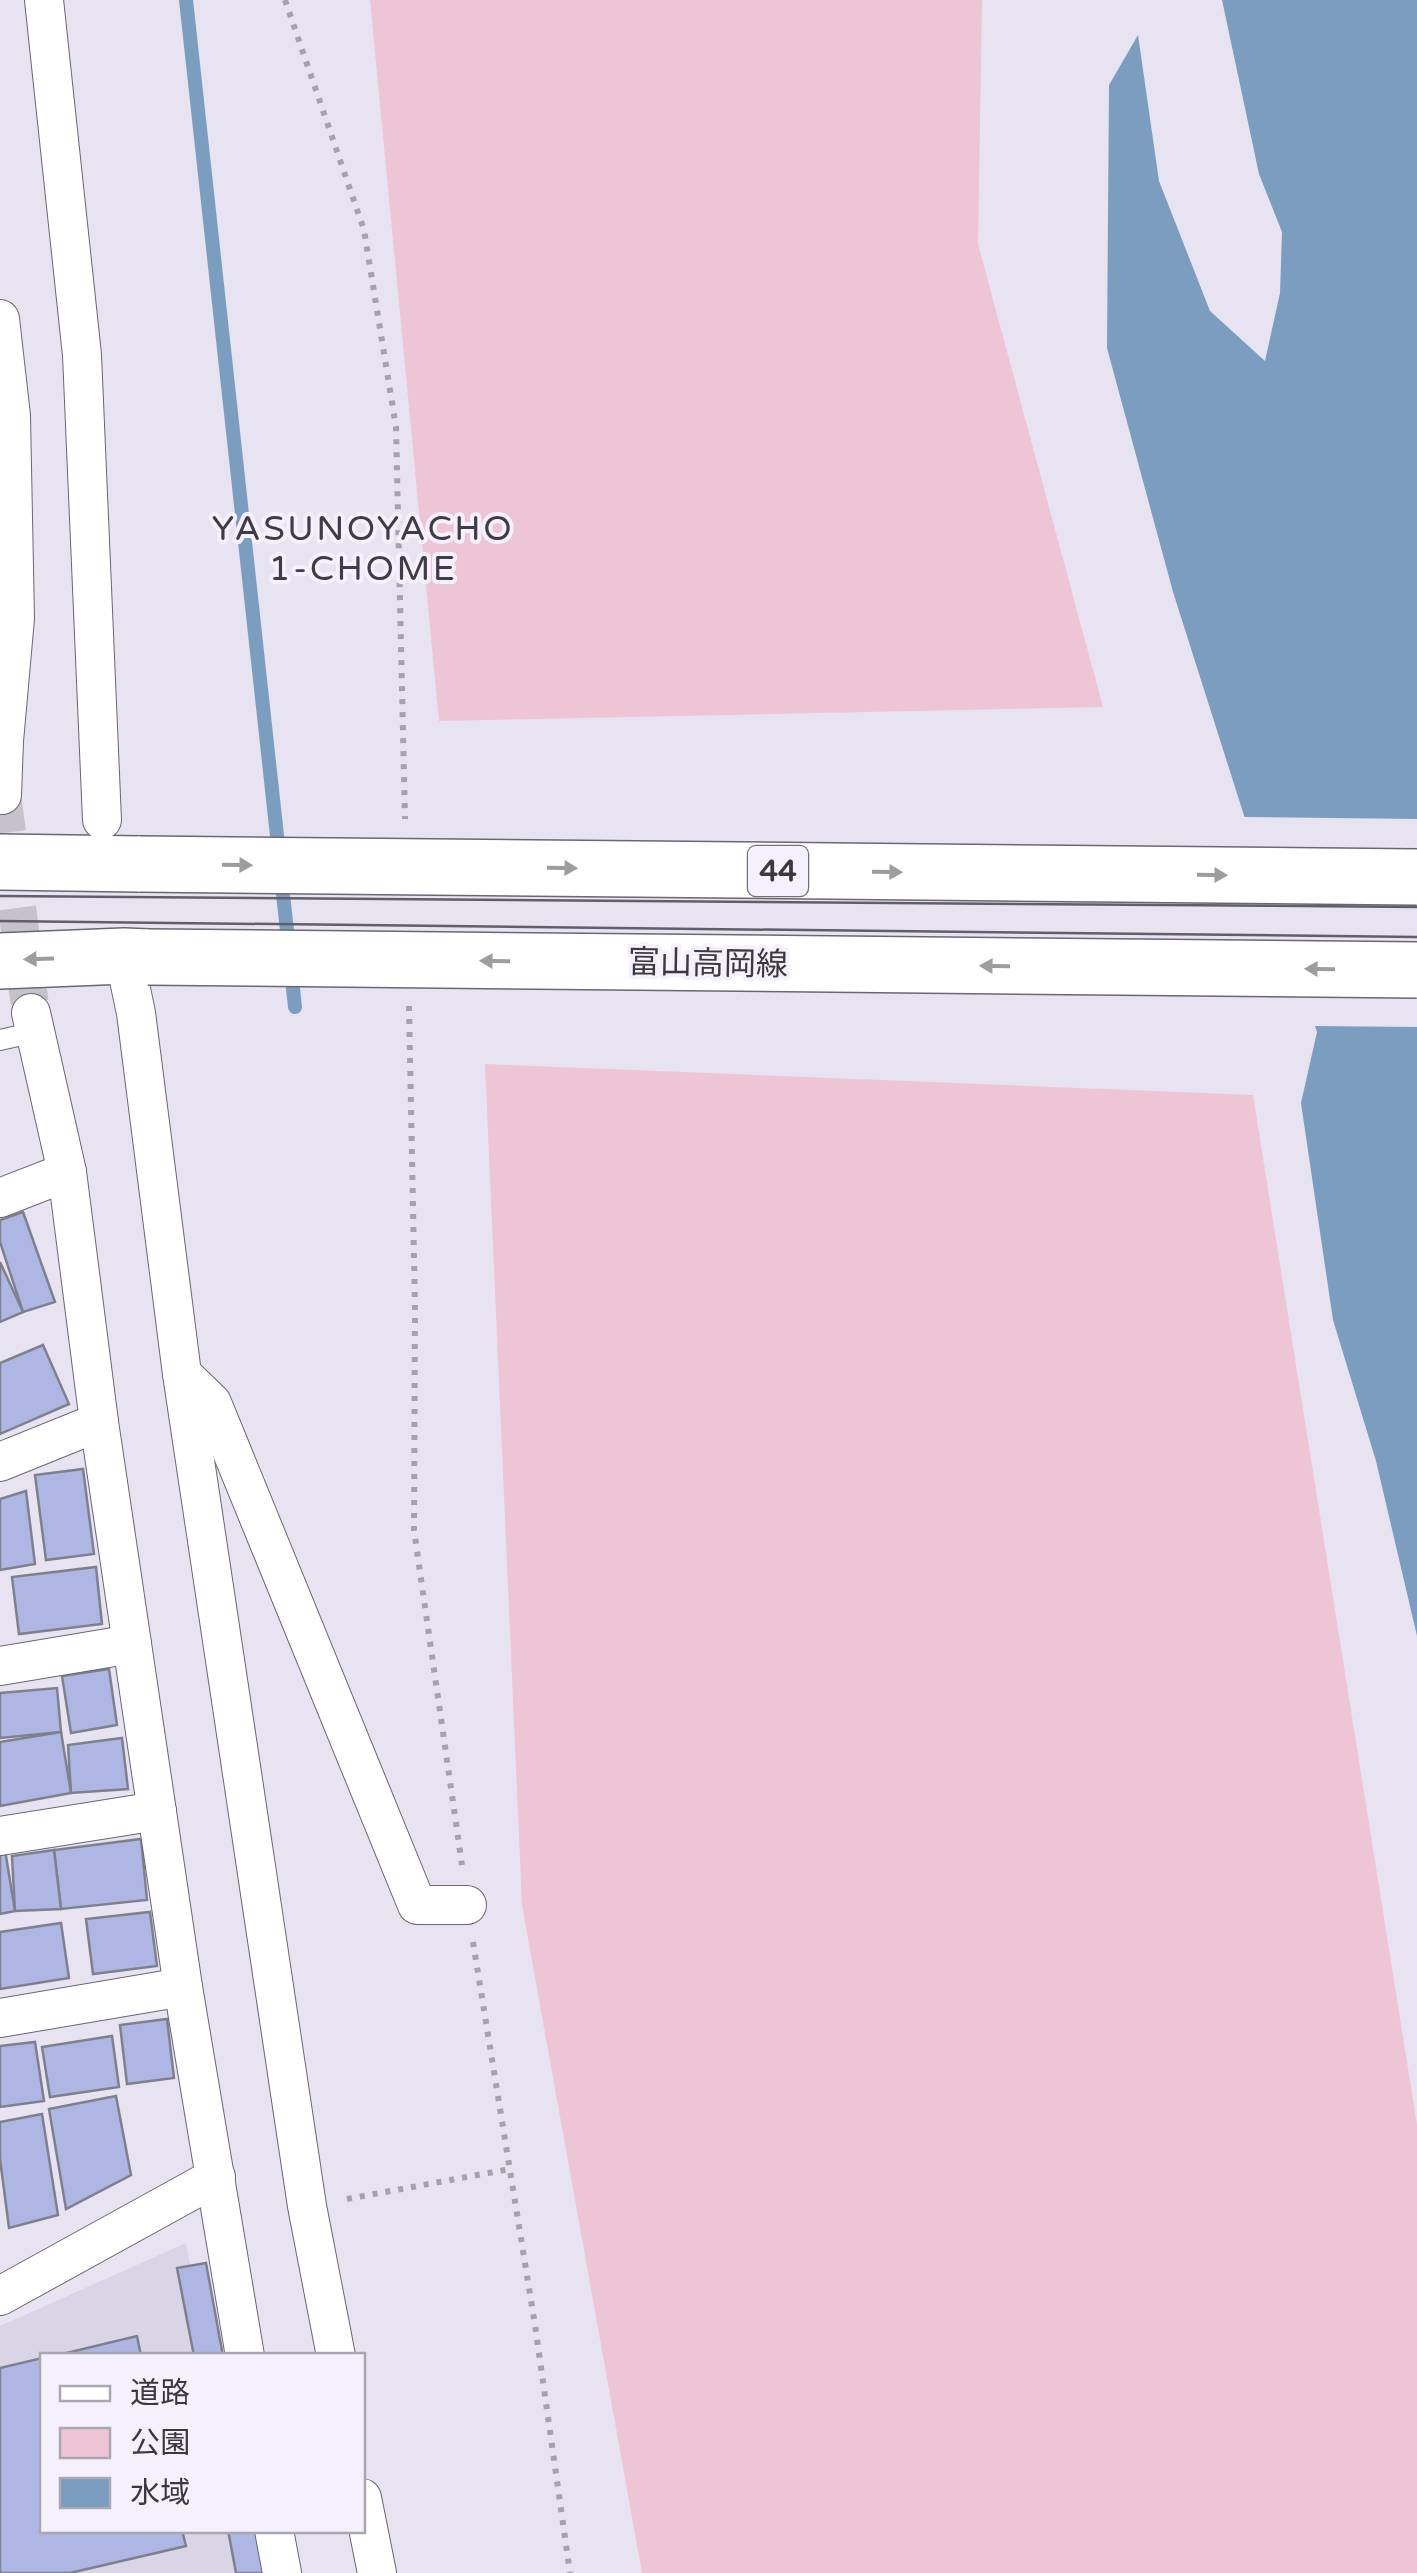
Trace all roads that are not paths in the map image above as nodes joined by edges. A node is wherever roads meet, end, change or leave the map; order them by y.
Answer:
1 (44, 0) edge
2 (0, 319) edge
3 (2, 741) edge
4 (2, 796) edge
5 (102, 820) dead end
6 (0, 862) edge
7 (1417, 877) edge
8 (136, 956) junction
9 (0, 961) edge
10 (1417, 970) edge
11 (22, 1028) tunnel mouth
12 (66, 1172) junction
13 (0, 1198) edge
14 (182, 1374) junction
15 (99, 1422) junction
16 (0, 1462) edge
17 (132, 1644) junction
18 (0, 1666) edge
19 (156, 1812) junction
20 (0, 1836) edge
21 (468, 1905) road end
22 (183, 1987) junction
23 (0, 2018) edge
24 (216, 2177) junction
25 (0, 2296) edge
26 (245, 2353) edge
27 (335, 2353) edge
28 (365, 2513) edge
29 (275, 2533) edge
30 (282, 2573) edge
31 (377, 2573) edge

1 - 5 street
2 - 3 street
3 - 4 street
6 -> 7 main road, 44, bridge
8 -> 9 main road, 富山高岡線
10 -> 8 main road, 富山高岡線, bridge
8 - 14 street
11 - 12 street
12 - 13 street
12 - 15 street
14 - 21 street
14 - 27 street
15 - 16 street
15 - 17 street
17 - 18 street
17 - 19 street
19 - 20 street
19 - 22 street
22 - 23 street
22 - 24 street
24 - 25 street
24 - 26 street
28 - 31 street
29 - 30 street

